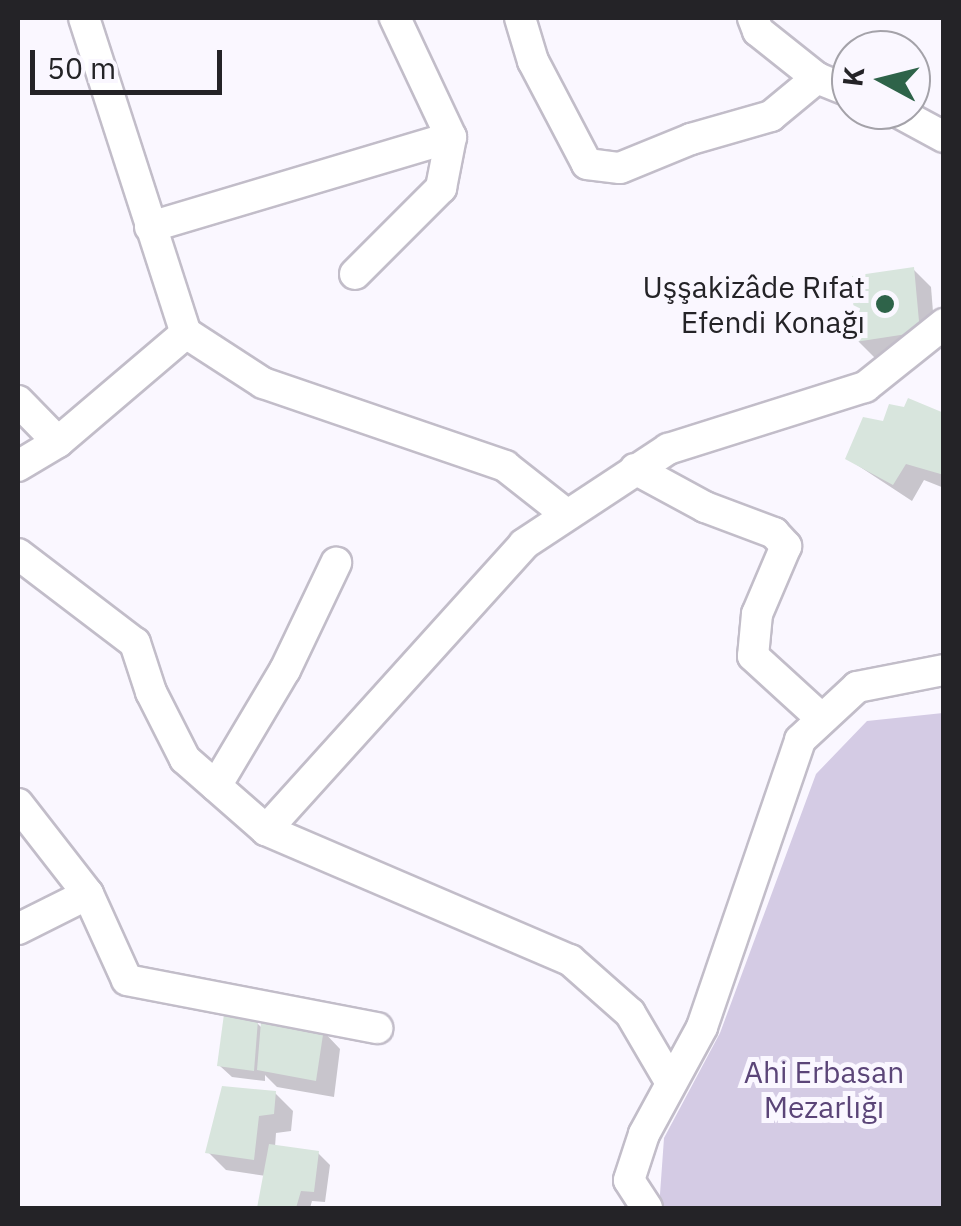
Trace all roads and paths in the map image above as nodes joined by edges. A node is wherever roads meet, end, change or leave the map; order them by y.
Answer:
1 (84, 18) edge
2 (395, 18) edge
3 (520, 18) edge
4 (752, 18) edge
5 (817, 78) junction
6 (831, 84) edge
7 (451, 136) junction
8 (150, 226) junction
9 (355, 274) dead end
10 (944, 324) edge
11 (186, 333) junction
12 (18, 400) edge
13 (58, 442) junction
14 (18, 466) edge
15 (635, 470) junction
16 (566, 514) junction
17 (18, 554) edge
18 (336, 563) dead end
19 (944, 670) edge
20 (822, 720) junction
21 (216, 786) junction
22 (18, 804) edge
23 (266, 830) junction
24 (88, 894) junction
25 (18, 929) edge
26 (377, 1028) dead end
27 (671, 1084) junction
28 (648, 1208) edge

1 - 8 street
2 - 7 street
3 - 5 street
4 - 5 street
5 - 6 street
7 - 8 street
7 - 9 street
8 - 11 street
10 - 15 street
11 - 13 street
11 - 16 street
12 - 13 street
13 - 14 street
15 - 16 street
15 - 20 street
16 - 23 street
17 - 21 street
18 - 21 street
19 - 20 street
20 - 27 street
21 - 23 street
22 - 24 street
23 - 27 street
24 - 25 street
24 - 26 street
27 - 28 street

